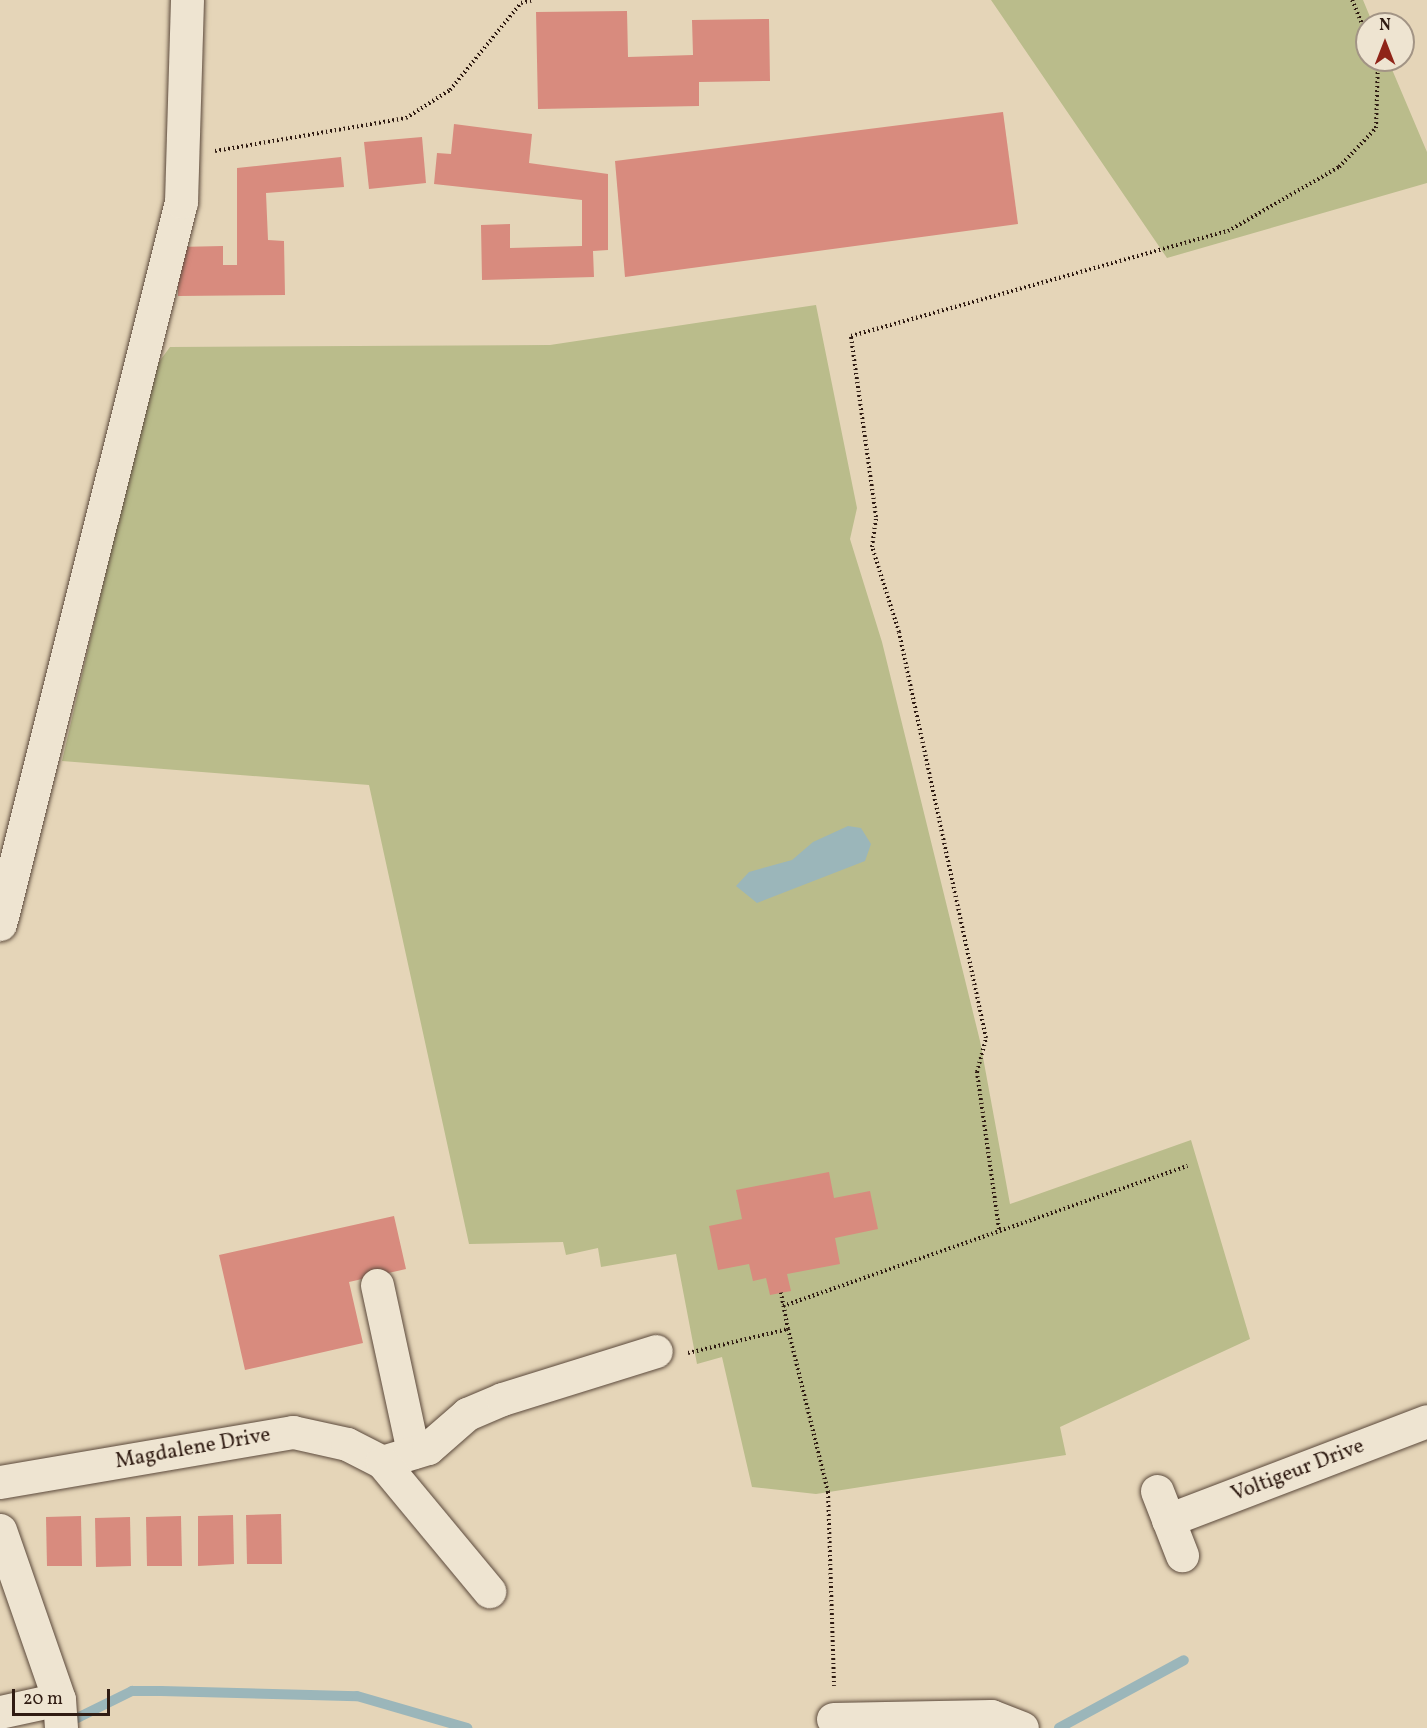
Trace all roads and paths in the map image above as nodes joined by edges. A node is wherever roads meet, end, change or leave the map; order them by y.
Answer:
1 (187, 0) edge
2 (533, 0) edge
3 (1378, 72) edge
4 (182, 157) junction
5 (0, 924) edge
6 (1187, 1166) dead end
7 (999, 1229) junction
8 (377, 1285) dead end
9 (781, 1293) dead end
10 (783, 1306) junction
11 (788, 1329) junction
12 (656, 1351) joint
13 (1427, 1421) edge
14 (413, 1452) junction
15 (382, 1462) junction
16 (0, 1482) edge
17 (0, 1530) edge
18 (1182, 1555) dead end
19 (489, 1590) dead end
20 (0, 1712) edge
21 (60, 1713) edge
22 (833, 1719) joint
23 (1022, 1728) edge

1 - 4 street
2 - 4 path
3 - 7 path
4 - 5 street
6 - 7 path
7 - 10 path
8 - 14 street
9 - 10 path
10 - 11 path
11 - 12 path
11 - 22 path
12 - 14 street
13 - 18 street, Voltigeur Drive
14 - 15 street
15 - 16 street, Magdalene Drive
15 - 19 street, Magdalene Drive
17 - 21 street
20 - 21 street
22 - 23 street

